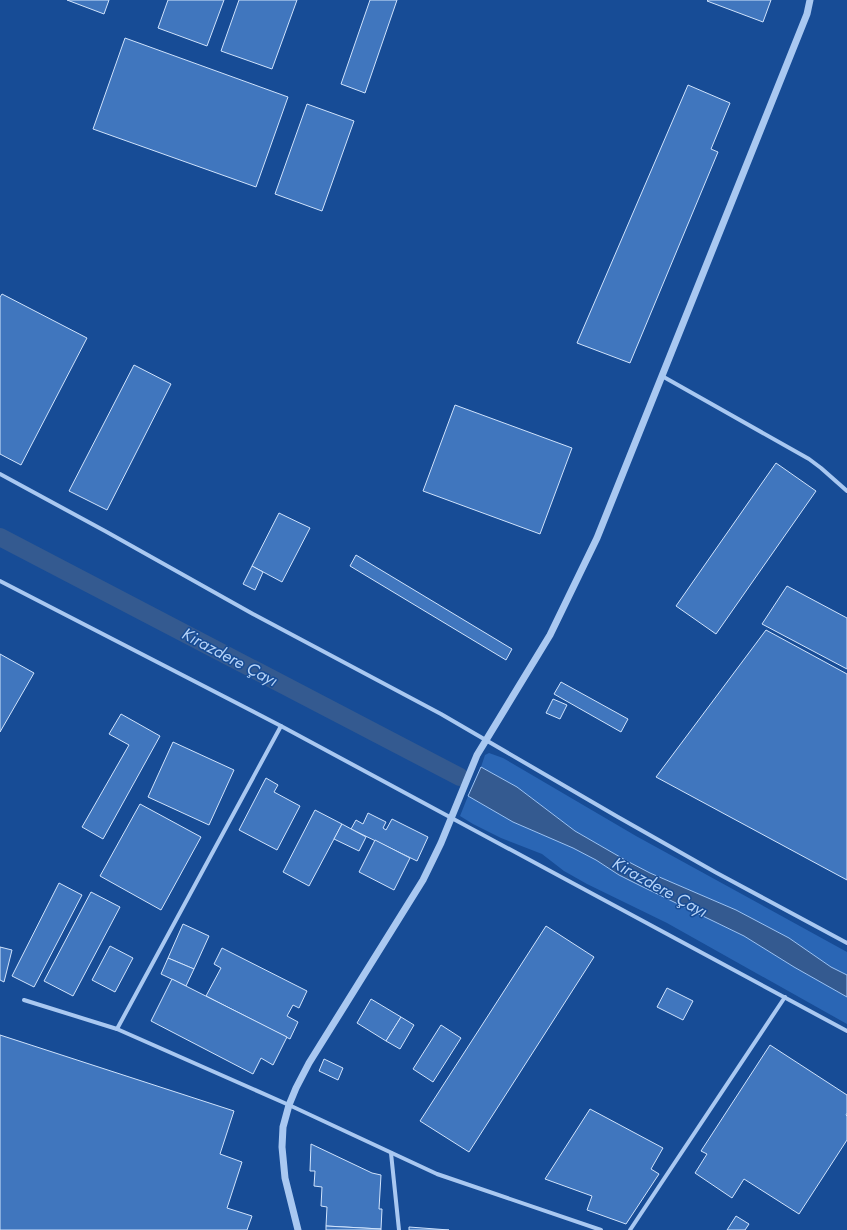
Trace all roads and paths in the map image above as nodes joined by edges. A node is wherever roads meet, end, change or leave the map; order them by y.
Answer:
1 (810, 0) edge
2 (662, 376) junction
3 (0, 474) edge
4 (847, 491) edge
5 (0, 581) edge
6 (281, 726) junction
7 (485, 740) junction
8 (451, 818) junction
9 (847, 943) edge
10 (785, 997) junction
11 (24, 1000) dead end
12 (117, 1029) junction
13 (847, 1031) edge
14 (289, 1105) junction
15 (391, 1152) junction
16 (298, 1230) edge
17 (399, 1230) edge
18 (601, 1230) edge
19 (630, 1230) edge

1 - 2 street
2 - 4 street
2 - 7 street
3 - 7 street
5 - 6 street
6 - 8 street
6 - 12 street
7 - 8 street
7 - 9 street
8 - 10 street
8 - 14 street
10 - 13 street
10 - 19 street
11 - 12 street
12 - 14 street
14 - 15 street
14 - 16 street
15 - 17 street
15 - 18 street

